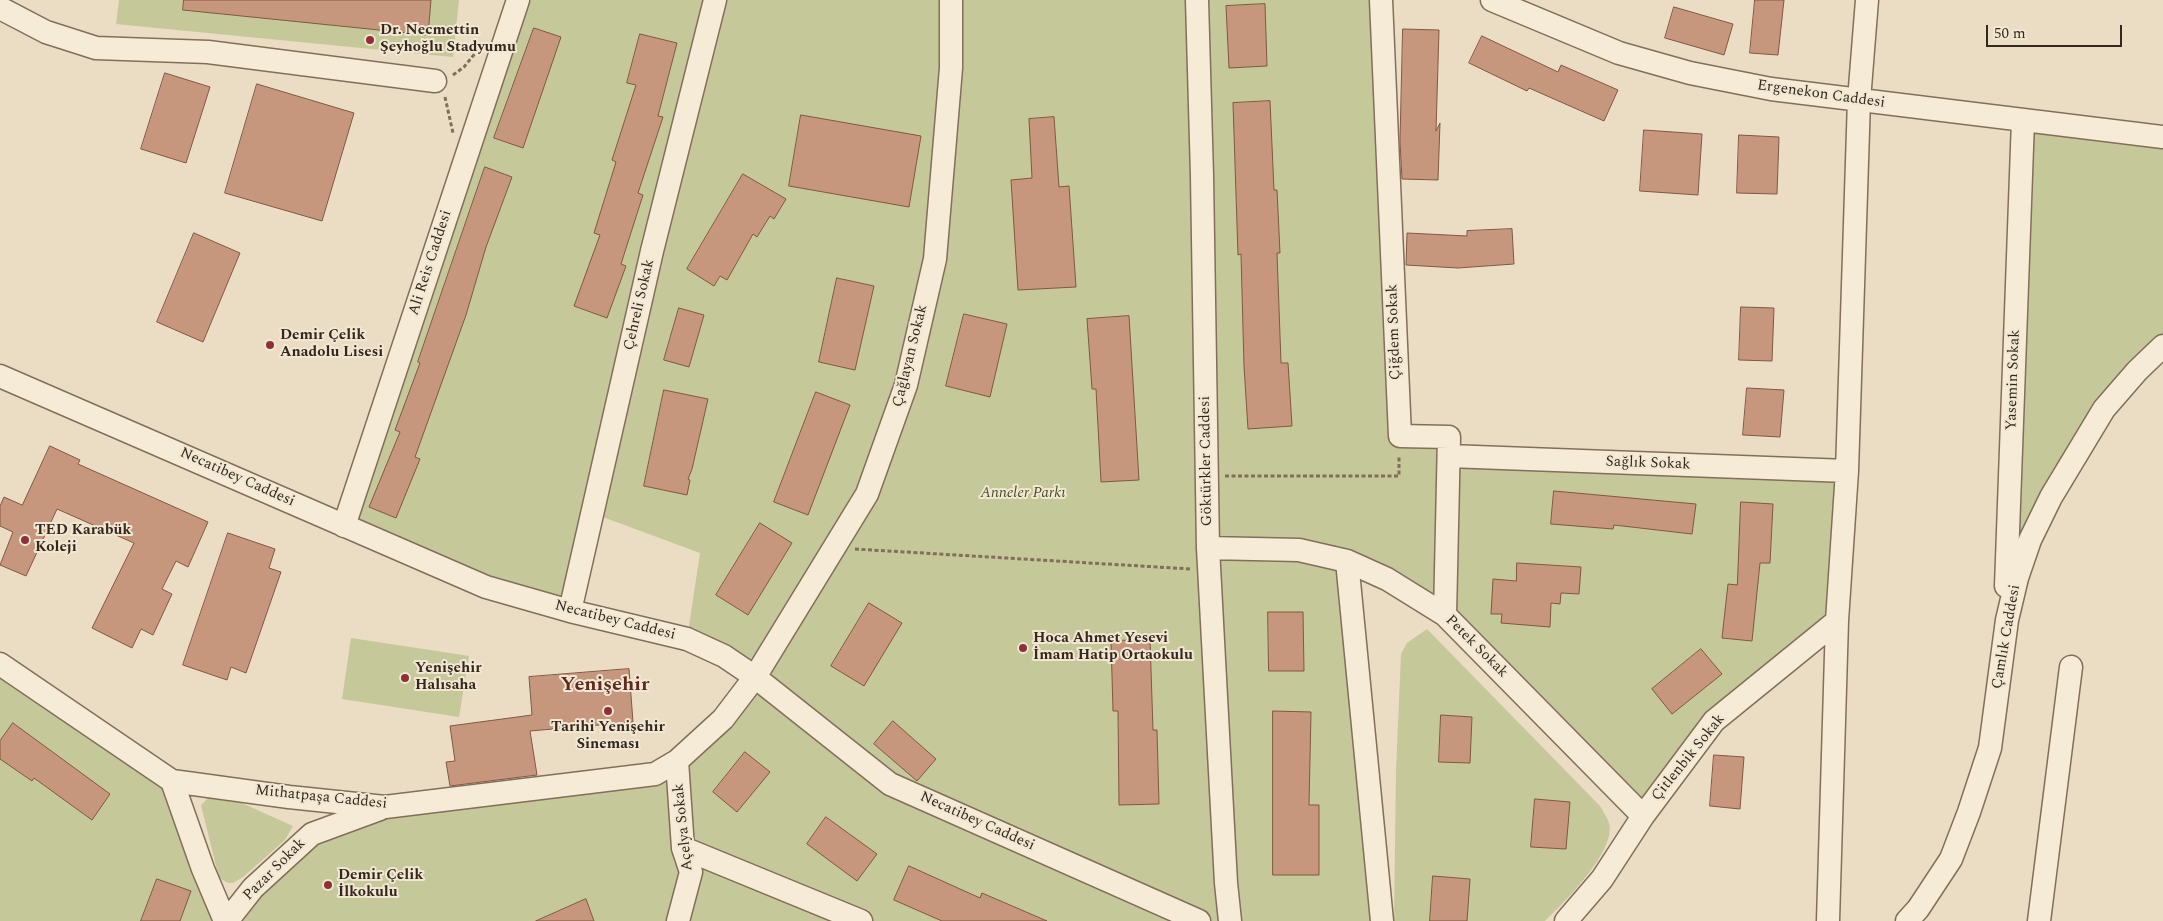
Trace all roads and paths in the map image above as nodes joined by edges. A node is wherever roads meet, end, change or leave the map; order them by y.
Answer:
1 (518, 0) edge
2 (715, 0) edge
3 (951, 0) edge
4 (1197, 0) edge
5 (1381, 0) edge
6 (1492, 0) edge
7 (1867, 0) edge
8 (0, 8) edge
9 (505, 40) junction
10 (435, 81) junction
11 (1859, 100) junction
12 (2023, 120) junction
13 (2163, 138) edge
14 (465, 161) junction
15 (2163, 346) edge
16 (0, 376) edge
17 (1400, 436) junction
18 (1449, 456) junction
19 (1847, 471) junction
20 (1207, 476) junction
21 (344, 526) junction
22 (834, 548) junction
23 (1208, 548) junction
24 (1347, 561) junction
25 (1209, 570) junction
26 (570, 611) junction
27 (1445, 615) junction
28 (1837, 621) junction
29 (2004, 639) junction
30 (0, 664) edge
31 (2071, 667) dead end
32 (755, 677) junction
33 (677, 761) junction
34 (172, 781) junction
35 (385, 807) junction
36 (1643, 816) junction
37 (683, 848) junction
38 (226, 921) edge
39 (678, 921) edge
40 (861, 921) edge
41 (1199, 921) edge
42 (1230, 921) edge
43 (1382, 921) edge
44 (1566, 921) edge
45 (1828, 921) edge
46 (1907, 921) edge
47 (2039, 921) edge

1 - 9 street, Ali Reis Caddesi
2 - 26 street, Çehreli Sokak
3 - 22 street, Çağlayan Sokak
4 - 20 street, Göktürkler Caddesi
5 - 17 street, Çiğdem Sokak
6 - 11 street, Ergenekon Caddesi
7 - 11 street
8 - 10 street
9 - 10 path
9 - 14 street, Ali Reis Caddesi
10 - 14 path
11 - 12 street, Ergenekon Caddesi
11 - 19 street
12 - 13 street, Ergenekon Caddesi
12 - 29 street, Yasemin Sokak
14 - 21 street, Ali Reis Caddesi
15 - 29 street, Çamlık Caddesi
16 - 21 street, Necatibey Caddesi
17 - 18 street
17 - 20 path
18 - 19 street, Sağlık Sokak
18 - 27 street
19 - 28 street
20 - 23 street, Göktürkler Caddesi
21 - 26 street, Necatibey Caddesi
22 - 25 path
22 - 32 street, Çağlayan Sokak
23 - 24 street, Petek Sokak
23 - 25 street, Göktürkler Caddesi
24 - 27 street, Petek Sokak
24 - 43 street
25 - 42 street, Göktürkler Caddesi
26 - 32 street, Necatibey Caddesi
27 - 36 street, Petek Sokak
28 - 36 street, Çitlenbik Sokak
28 - 45 street
29 - 46 street, Çamlık Caddesi
30 - 34 street, Mithatpaşa Caddesi
31 - 47 street
32 - 33 street, Mithatpaşa Caddesi
32 - 41 street, Necatibey Caddesi
33 - 35 street, Mithatpaşa Caddesi
33 - 37 street, Açelya Sokak
34 - 35 street, Mithatpaşa Caddesi
34 - 38 street
35 - 38 street, Pazar Sokak
36 - 44 street, Çitlenbik Sokak
37 - 39 street, Açelya Sokak
37 - 40 street

